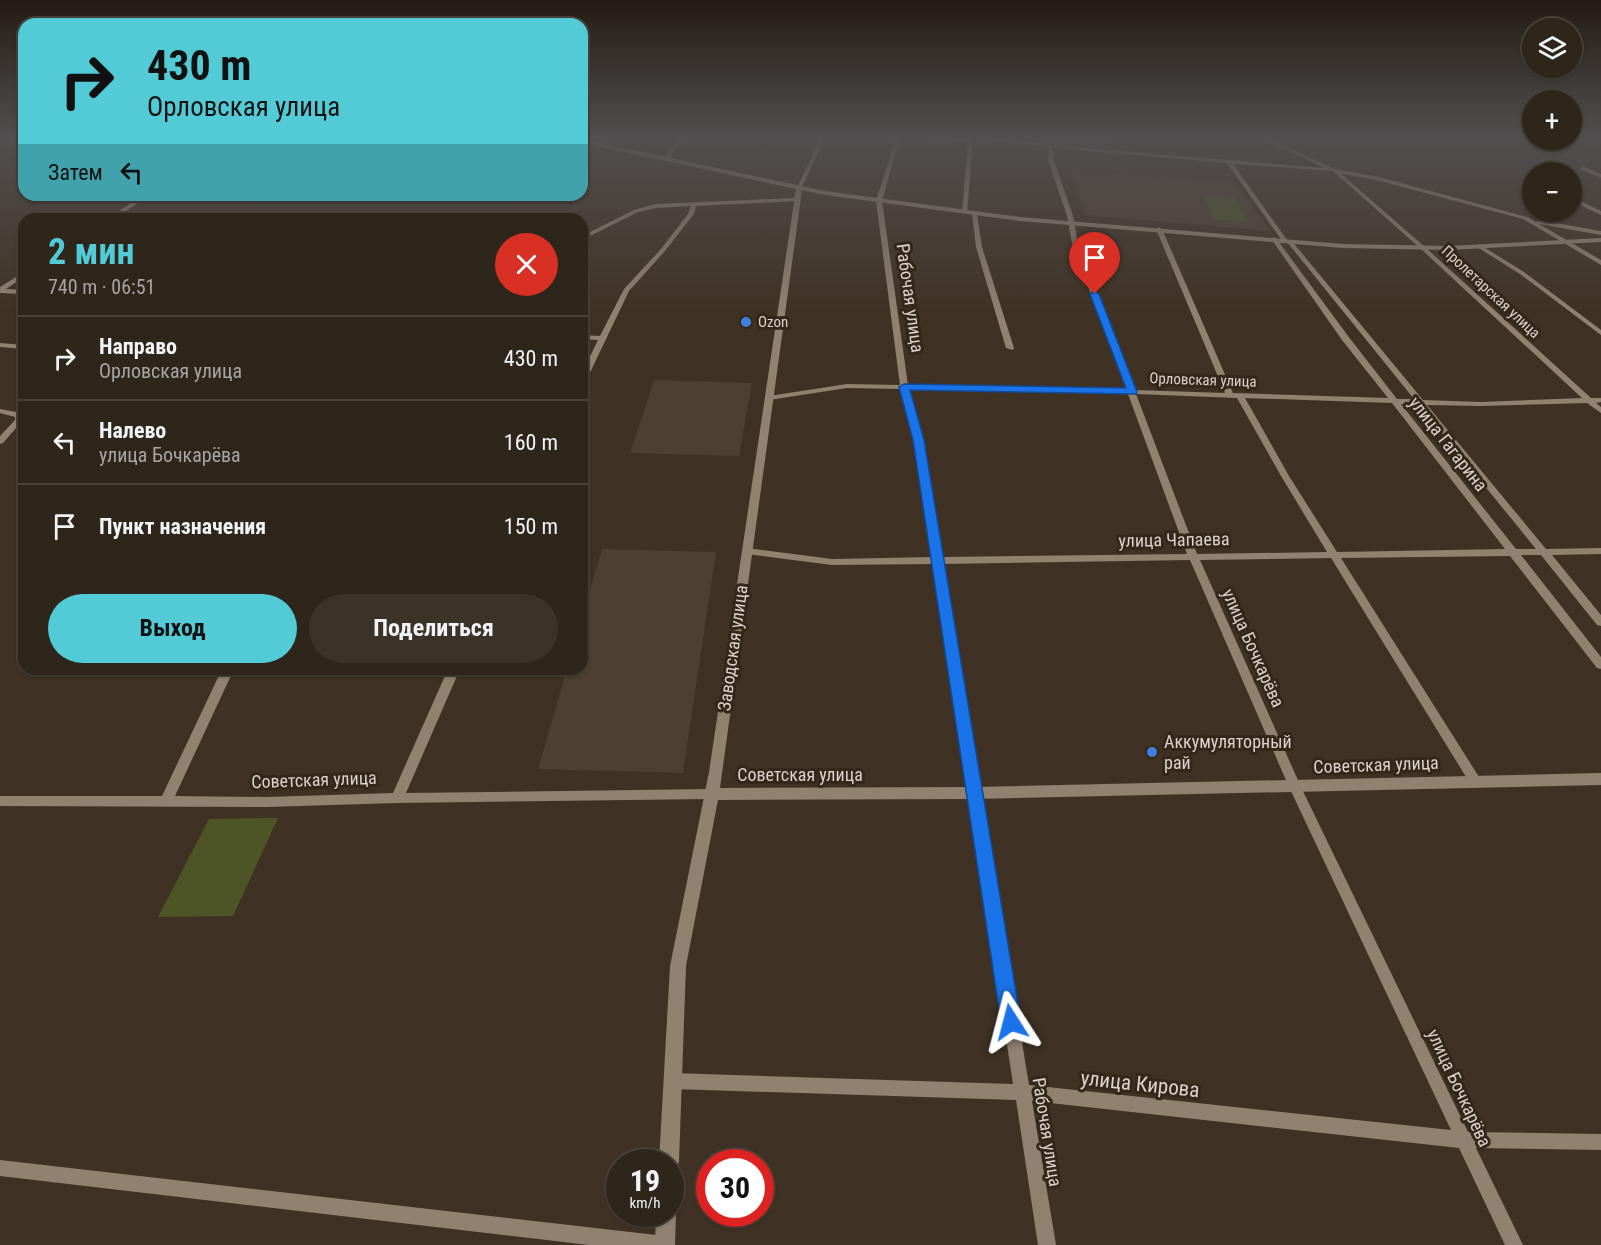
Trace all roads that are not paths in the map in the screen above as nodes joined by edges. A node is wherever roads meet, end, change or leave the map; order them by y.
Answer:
1 (796, 196) edge
2 (851, 196) edge
3 (880, 196) edge
4 (967, 196) edge
5 (1062, 196) edge
6 (1254, 196) edge
7 (1364, 196) edge
8 (1444, 196) edge
9 (795, 200) junction
10 (138, 201) edge
11 (879, 201) junction
12 (694, 204) junction
13 (1582, 204) edge
14 (119, 213) edge
15 (965, 213) junction
16 (1601, 213) edge
17 (974, 214) junction
18 (1522, 217) edge
19 (1532, 222) edge
20 (1545, 222) edge
21 (1071, 223) junction
22 (1159, 229) junction
23 (1601, 233) edge
24 (588, 235) edge
25 (1274, 239) junction
26 (1601, 240) edge
27 (1287, 241) junction
28 (1566, 241) junction
29 (1479, 246) junction
30 (1423, 248) junction
31 (1601, 263) edge
32 (18, 278) edge
33 (0, 290) edge
34 (18, 292) edge
35 (1601, 333) edge
36 (588, 337) edge
37 (603, 338) junction
38 (0, 345) edge
39 (18, 346) edge
40 (1010, 348) dead end
41 (588, 369) edge
42 (904, 387) junction
43 (1132, 392) junction
44 (1234, 395) junction
45 (769, 398) junction
46 (1393, 399) junction
47 (1587, 400) junction
48 (1601, 400) edge
49 (1420, 401) junction
50 (0, 411) edge
51 (1601, 411) edge
52 (18, 415) edge
53 (18, 422) edge
54 (0, 441) edge
55 (747, 551) junction
56 (1601, 551) edge
57 (1512, 552) junction
58 (1545, 552) junction
59 (1335, 555) junction
60 (1193, 556) junction
61 (938, 560) junction
62 (1601, 622) edge
63 (1601, 665) edge
64 (225, 675) edge
65 (451, 675) edge
66 (1601, 779) edge
67 (1475, 781) junction
68 (1295, 787) junction
69 (974, 793) junction
70 (711, 795) junction
71 (397, 798) junction
72 (0, 801) edge
73 (166, 801) junction
74 (673, 1081) junction
75 (1023, 1092) junction
76 (1464, 1140) junction
77 (1601, 1142) edge
78 (670, 1149) edge
79 (0, 1168) edge
80 (666, 1227) edge
81 (665, 1245) edge
82 (1047, 1245) edge
83 (1514, 1245) edge

1 - 9 street, Заводская улица
2 - 11 street
3 - 11 street, Рабочая улица
4 - 15 street
5 - 21 street, улица Бочкарёва
6 - 27 street, улица Гагарина
7 - 30 street, Пролетарская улица
8 - 18 street
9 - 12 street
9 - 45 street, Заводская улица
10 - 14 street
11 - 15 street
11 - 42 street, Рабочая улица
12 - 24 street
12 - 37 street
13 - 16 street
15 - 17 street
17 - 21 street
17 - 40 street
19 - 28 street
20 - 23 street
21 - 22 street
21 - 43 street, улица Бочкарёва
22 - 25 street
22 - 44 street
25 - 27 street
25 - 46 street, улица Гагарина
26 - 28 street
27 - 30 street
27 - 49 street, улица Гагарина
28 - 29 street
28 - 31 street
29 - 30 street
29 - 35 street
30 - 47 street, Пролетарская улица
32 - 33 street
33 - 34 street
36 - 37 street
37 - 41 street
38 - 39 street
42 - 43 street, Орловская улица
42 - 45 street, Орловская улица
42 - 61 street, Рабочая улица
43 - 44 street, Орловская улица
43 - 60 street, улица Бочкарёва
44 - 46 street, Орловская улица
44 - 59 street
45 - 55 street, Заводская улица
46 - 49 street, Орловская улица
46 - 57 street, улица Гагарина
47 - 48 street, Орловская улица
47 - 49 street, Орловская улица
47 - 51 street, Пролетарская улица
49 - 58 street, улица Гагарина
50 - 52 street
53 - 54 street
55 - 61 street, улица Чапаева
55 - 70 street, Заводская улица
56 - 58 street, улица Чапаева
57 - 58 street, улица Чапаева
57 - 59 street, улица Чапаева
57 - 63 street, улица Гагарина
58 - 62 street, улица Гагарина
59 - 60 street, улица Чапаева
59 - 67 street
60 - 61 street, улица Чапаева
60 - 68 street, улица Бочкарёва
61 - 69 street, Рабочая улица
64 - 73 street
65 - 71 street
66 - 67 street, Советская улица
67 - 68 street, Советская улица
68 - 69 street, Советская улица
68 - 76 street, улица Бочкарёва
69 - 70 street, Советская улица
69 - 75 street, Рабочая улица
70 - 71 street, Советская улица
70 - 74 street, Заводская улица
71 - 73 street, Советская улица
72 - 73 street, Советская улица
74 - 75 street, улица Кирова
74 - 78 street, Заводская улица
75 - 76 street, улица Кирова
75 - 82 street, Рабочая улица
76 - 77 street, улица Кирова
76 - 83 street, улица Бочкарёва
79 - 81 street
80 - 81 street

